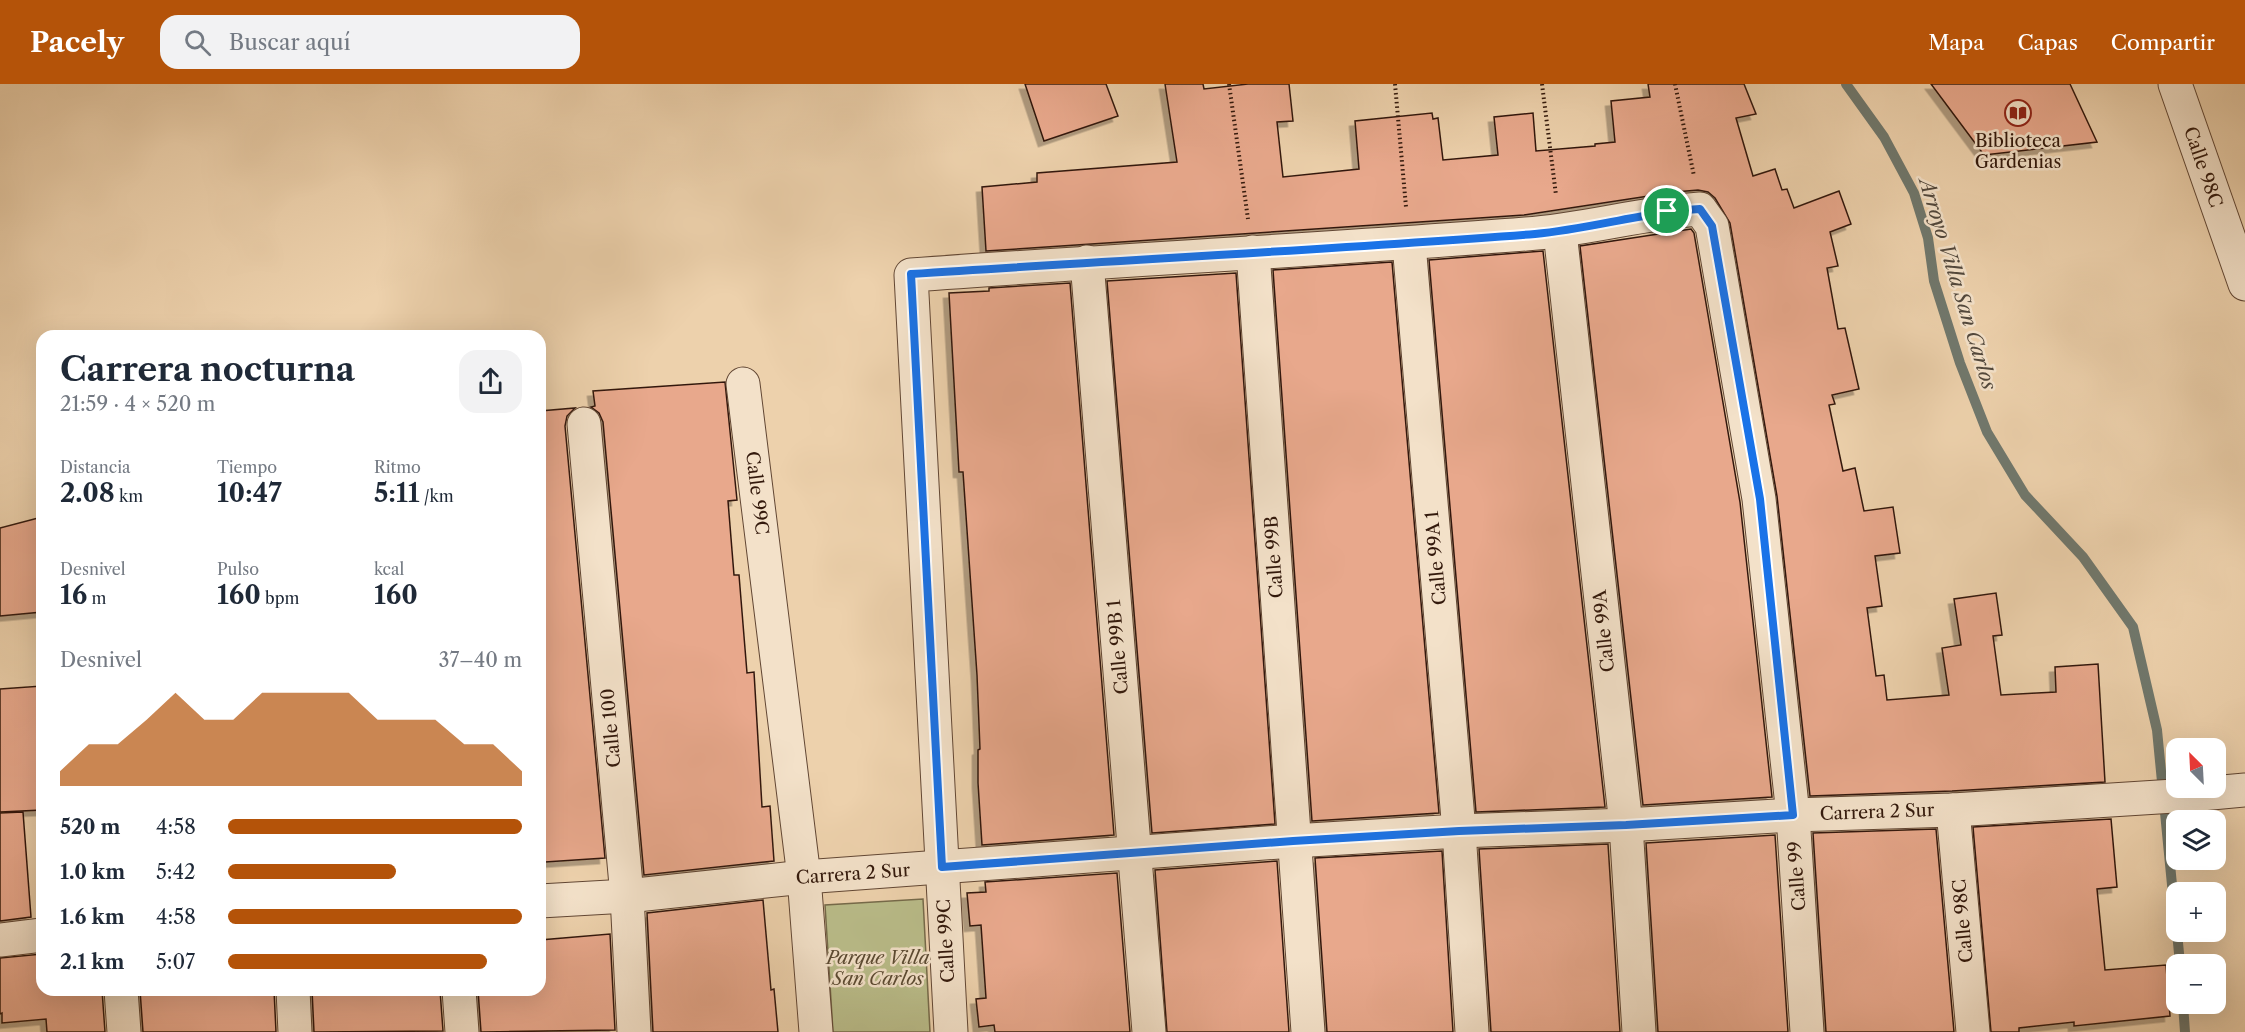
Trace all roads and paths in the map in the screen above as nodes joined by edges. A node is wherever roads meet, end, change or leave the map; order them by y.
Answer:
1 (1228, 84) edge
2 (1395, 84) edge
3 (1542, 84) edge
4 (1675, 84) edge
5 (2175, 84) edge
6 (1700, 209) junction
7 (1560, 232) junction
8 (1409, 244) junction
9 (1252, 252) junction
10 (1087, 262) junction
11 (2241, 265) edge
12 (743, 384) dead end
13 (584, 424) dead end
14 (2245, 790) edge
15 (1953, 810) junction
16 (1793, 815) junction
17 (1626, 825) junction
18 (1459, 831) junction
19 (1293, 841) junction
20 (1135, 854) junction
21 (942, 867) junction
22 (804, 876) junction
23 (627, 896) junction
24 (546, 902) edge
25 (36, 936) edge
26 (0, 939) edge
27 (122, 996) edge
28 (293, 996) edge
29 (459, 996) edge
30 (124, 1032) edge
31 (295, 1032) edge
32 (462, 1032) edge
33 (634, 1032) edge
34 (816, 1032) edge
35 (951, 1032) edge
36 (1149, 1032) edge
37 (1308, 1032) edge
38 (1472, 1032) edge
39 (1639, 1032) edge
40 (1807, 1032) edge
41 (1973, 1032) edge

1 - 9 path
2 - 8 path
3 - 7 path
4 - 6 path
5 - 11 street, Calle 98C
6 - 7 street
6 - 16 street, Calle 99
7 - 8 street
7 - 17 street, Calle 99A
8 - 9 street
8 - 18 street, Calle 99A 1
9 - 10 street
9 - 19 street, Calle 99B
10 - 20 street, Calle 99B 1
10 - 21 street, Calle 99C
12 - 22 street, Calle 99C
13 - 23 street, Calle 100
14 - 15 street, Carrera 2 Sur
15 - 16 street, Carrera 2 Sur
15 - 41 street, Calle 98C
16 - 17 street, Carrera 2 Sur
16 - 40 street, Calle 99
17 - 18 street, Carrera 2 Sur
17 - 39 street, Calle 99A
18 - 19 street, Carrera 2 Sur
18 - 38 street, Calle 99A 1
19 - 20 street, Carrera 2 Sur
19 - 37 street, Calle 99B
20 - 21 street, Carrera 2 Sur
20 - 36 street, Calle 99B 1
21 - 22 street, Carrera 2 Sur
21 - 35 street, Calle 99C
22 - 23 street, Carrera 2 Sur
22 - 34 street, Calle 99C
23 - 24 street, Carrera 2 Sur
23 - 33 street, Calle 100
25 - 26 street
27 - 30 street
28 - 31 street
29 - 32 street

